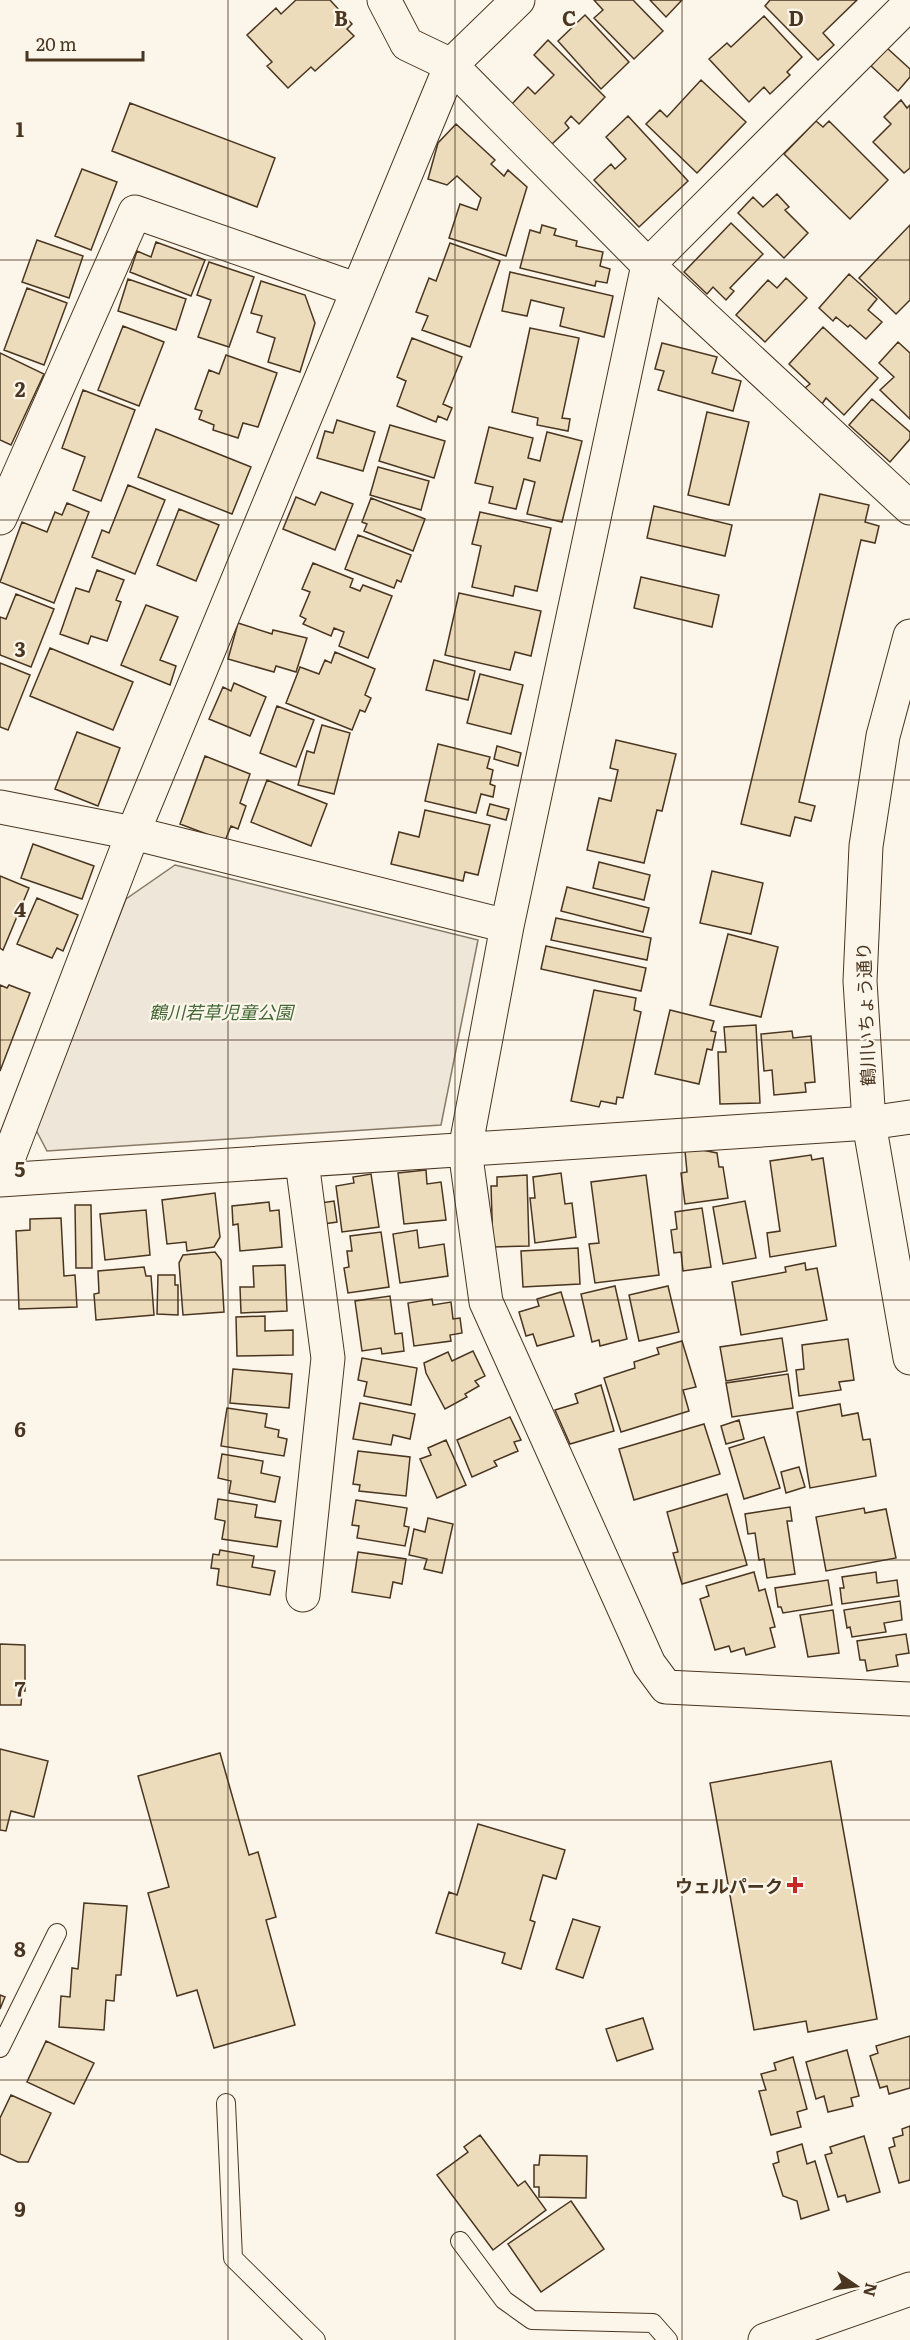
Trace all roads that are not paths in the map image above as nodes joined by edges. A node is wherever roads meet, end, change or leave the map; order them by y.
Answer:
1 (384, 0) edge
2 (518, 0) edge
3 (910, 3) edge
4 (451, 65) junction
5 (648, 265) junction
6 (358, 290) junction
7 (910, 508) edge
8 (0, 518) edge
9 (910, 636) edge
10 (0, 807) edge
11 (134, 833) junction
12 (507, 926) junction
13 (910, 1117) edge
14 (869, 1124) junction
15 (465, 1150) junction
16 (303, 1162) junction
17 (0, 1180) edge
18 (910, 1358) edge
19 (303, 1594) dead end
20 (910, 1699) edge
21 (57, 1933) dead end
22 (0, 2048) edge
23 (226, 2103) dead end
24 (460, 2241) dead end
25 (910, 2289) edge
26 (316, 2340) edge
27 (668, 2340) edge
28 (765, 2340) edge

1 - 4 street
2 - 4 street
3 - 5 street
4 - 5 street
4 - 6 street
5 - 7 street
5 - 12 street
6 - 8 street
6 - 11 street
9 - 14 street, 鶴川いちょう通り
10 - 11 street
11 - 12 street
11 - 17 street
12 - 15 street
13 - 14 street
14 - 15 street
14 - 18 street, 鶴川いちょう通り
15 - 16 street
15 - 20 street
16 - 17 street
16 - 19 street
21 - 22 lane
23 - 26 lane
24 - 27 lane
25 - 28 street

